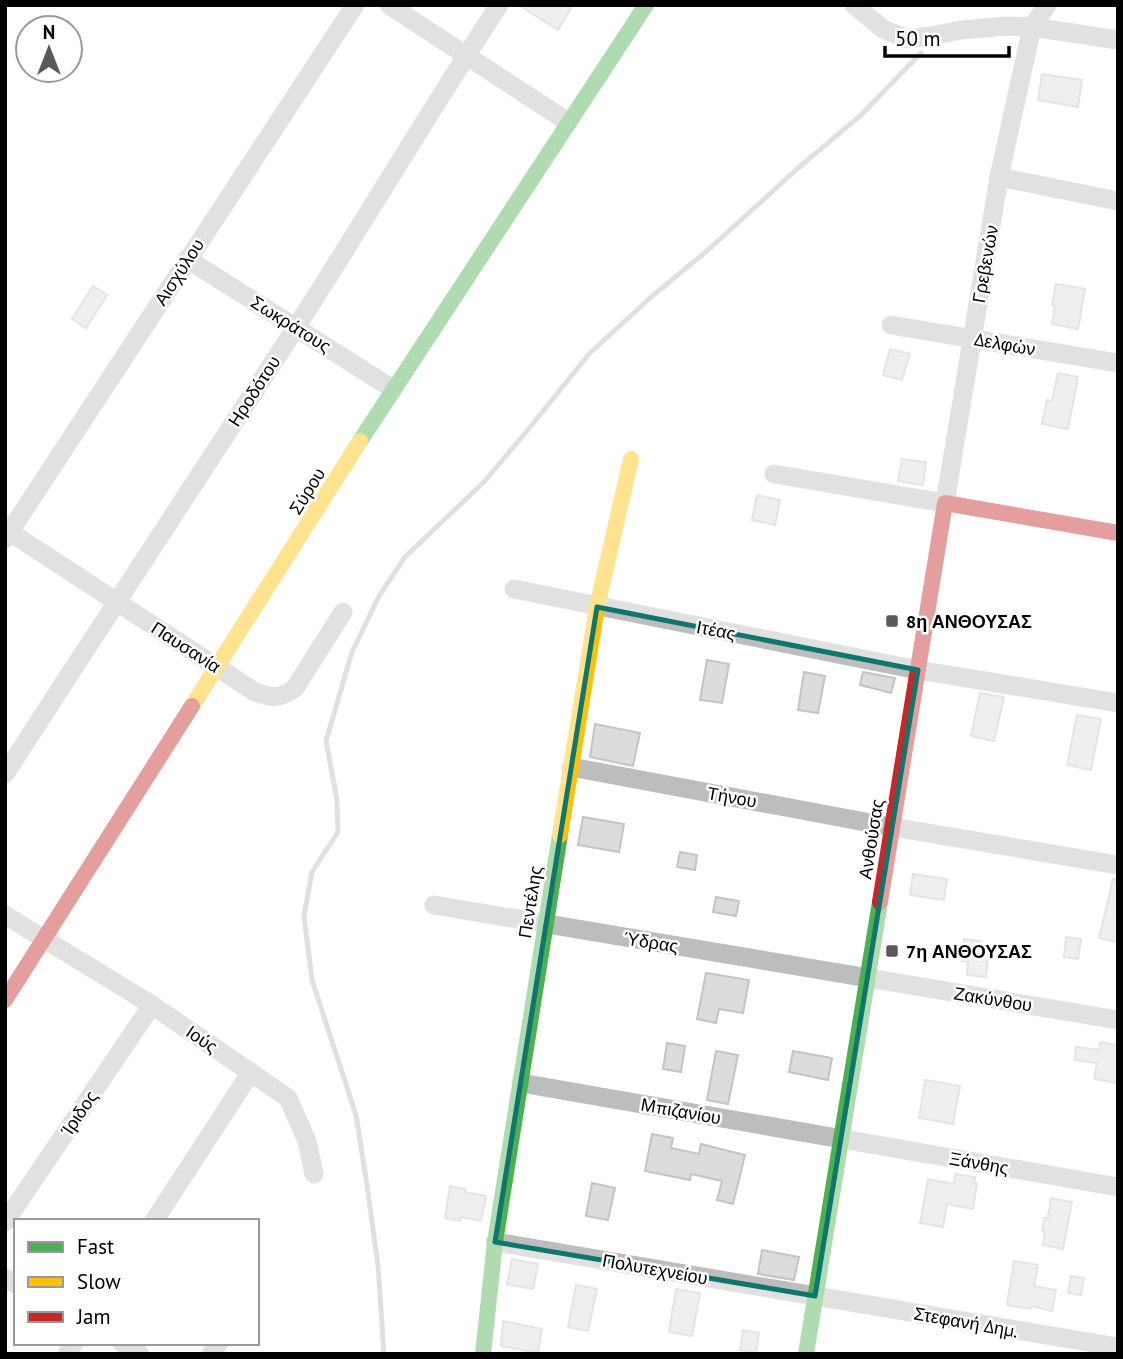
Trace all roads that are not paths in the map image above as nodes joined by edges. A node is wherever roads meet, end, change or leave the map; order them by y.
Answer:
1 (355, 5) edge
2 (390, 5) edge
3 (499, 5) edge
4 (646, 5) edge
5 (854, 5) edge
6 (1047, 5) edge
7 (1032, 26) junction
8 (1118, 40) edge
9 (466, 55) junction
10 (568, 122) junction
11 (999, 177) junction
12 (1118, 201) edge
13 (187, 260) junction
14 (891, 325) dead end
15 (296, 327) junction
16 (972, 338) junction
17 (1118, 363) edge
18 (393, 389) junction
19 (631, 459) dead end
20 (774, 474) dead end
21 (945, 503) junction
22 (7, 533) edge
23 (1118, 533) edge
24 (514, 589) dead end
25 (115, 602) junction
26 (597, 607) junction
27 (343, 612) dead end
28 (218, 667) junction
29 (918, 670) junction
30 (1118, 703) edge
31 (571, 767) junction
32 (5, 774) edge
33 (892, 827) junction
34 (1118, 865) edge
35 (434, 905) dead end
36 (5, 915) edge
37 (546, 924) junction
38 (44, 940) junction
39 (868, 978) junction
40 (5, 1000) edge
41 (152, 1005) junction
42 (1118, 1020) edge
43 (251, 1072) junction
44 (521, 1083) junction
45 (841, 1140) junction
46 (314, 1174) dead end
47 (1118, 1187) edge
48 (155, 1219) edge
49 (5, 1222) edge
50 (495, 1242) junction
51 (815, 1296) junction
52 (125, 1345) edge
53 (1118, 1347) edge
54 (141, 1354) edge
55 (482, 1354) edge
56 (806, 1354) edge

1 - 13 street, Αισχύλου
2 - 9 street
3 - 9 street, Ηροδότου
4 - 10 street, Σύρου
5 - 7 street
6 - 7 street
7 - 8 street
7 - 11 street, Γρεβενών
9 - 10 street
9 - 15 street, Ηροδότου
10 - 18 street, Σύρου
11 - 12 street
11 - 16 street, Γρεβενών
13 - 15 street, Σωκράτους
13 - 22 street, Αισχύλου
14 - 16 street, Δελφών
15 - 18 street, Σωκράτους
15 - 25 street, Ηροδότου
16 - 17 street, Δελφών
16 - 21 street, Γρεβενών
18 - 28 street, Σύρου
19 - 26 street, Πεντέλης
20 - 21 street
21 - 23 street
21 - 29 street, Ανθούσας
22 - 25 street, Παυσανία
24 - 26 street, Ιτέας
25 - 28 street, Παυσανία
25 - 32 street, Ηροδότου
26 - 29 street, Ιτέας
26 - 31 street, Πεντέλης
27 - 28 street, Παυσανία
28 - 38 street, Σύρου
29 - 30 street, Ιτέας
29 - 33 street, Ανθούσας
31 - 33 street, Τήνου
31 - 37 street, Πεντέλης
33 - 34 street, Τήνου
33 - 39 street, Ανθούσας
35 - 37 street, Ύδρας
36 - 38 street, Ιούς
37 - 39 street, Ύδρας
37 - 44 street, Πεντέλης
38 - 40 street, Σύρου
38 - 41 street, Ιούς
39 - 42 street, Ζακύνθου
39 - 45 street, Ανθούσας
41 - 43 street, Ιούς
41 - 49 street, Ίριδος
43 - 46 street, Ιούς
43 - 48 street
44 - 45 street, Μπιζανίου
44 - 50 street, Πεντέλης
45 - 47 street, Ξάνθης
45 - 51 street, Ανθούσας
50 - 51 street, Πολυτεχνείου
50 - 55 street, Πεντέλης
51 - 53 street, Στεφανή Δημ.
51 - 56 street, Ανθούσας
52 - 54 street

